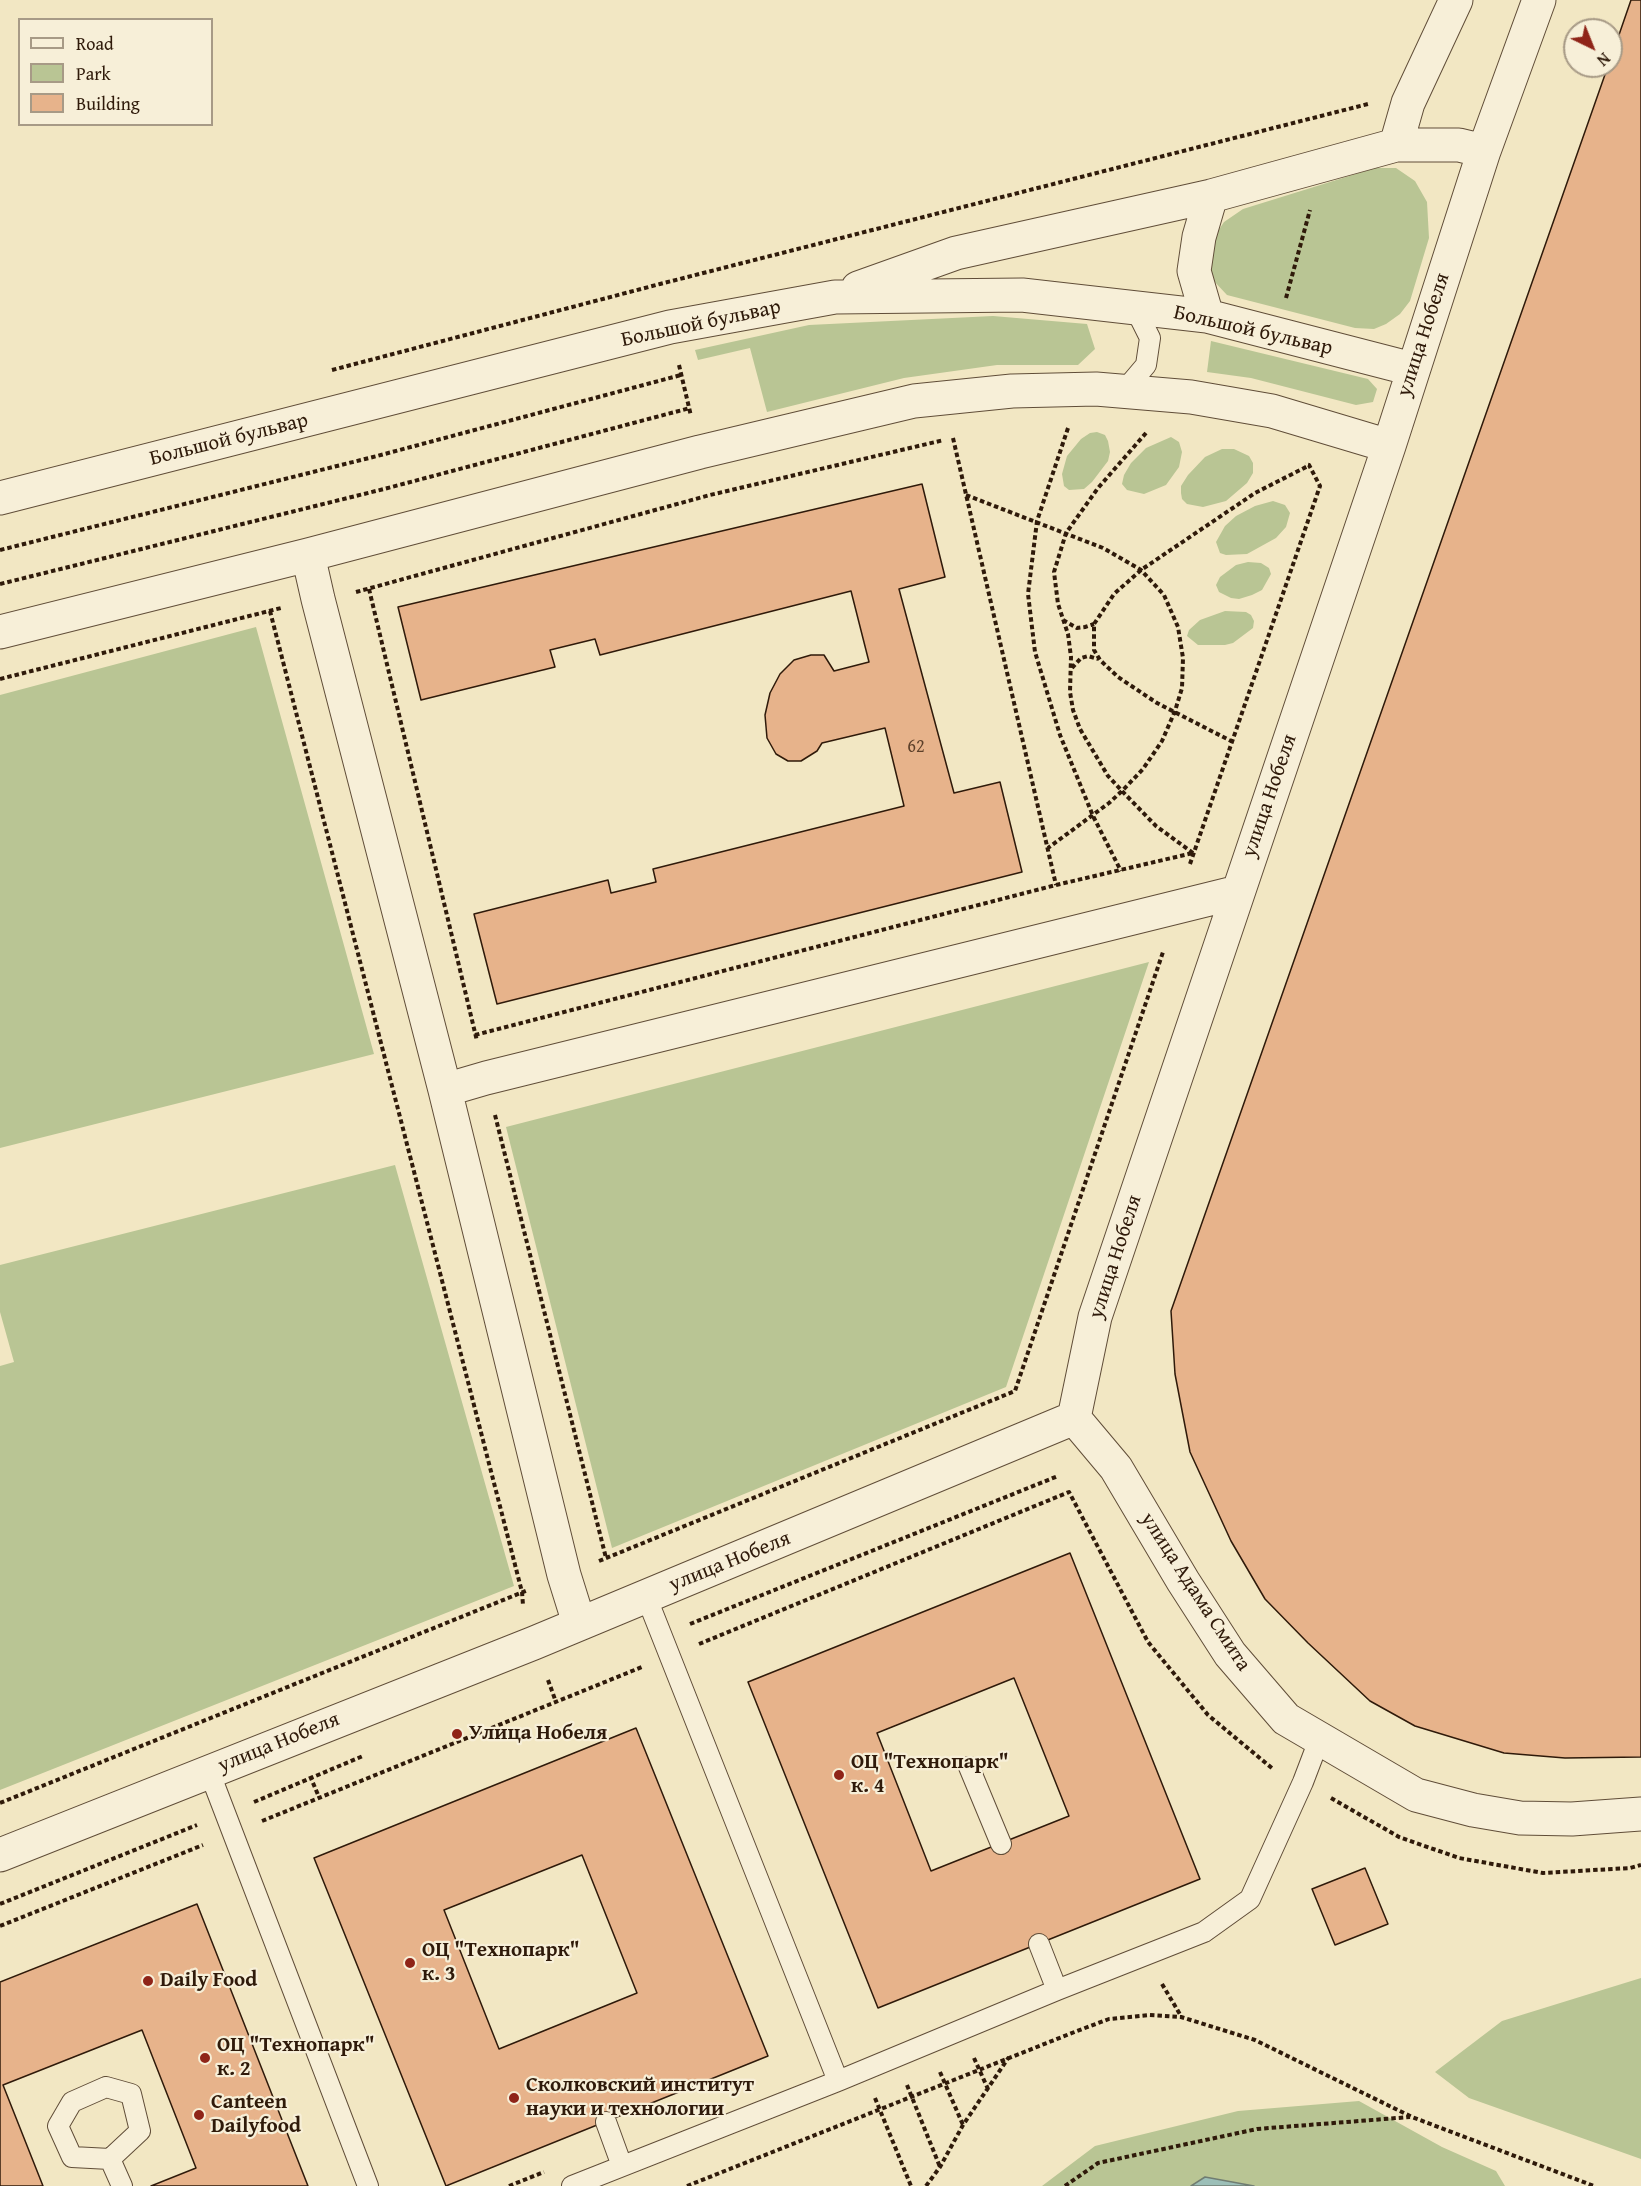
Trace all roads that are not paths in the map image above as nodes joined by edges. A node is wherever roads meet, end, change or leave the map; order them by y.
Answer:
1 (1456, 0) edge
2 (1539, 0) edge
3 (1396, 145) junction
4 (1485, 151) junction
5 (1211, 196) junction
6 (835, 297) junction
7 (1135, 308) junction
8 (1207, 316) junction
9 (1412, 369) junction
10 (1124, 391) junction
11 (1389, 446) junction
12 (0, 498) edge
13 (308, 555) junction
14 (0, 632) edge
15 (1238, 892) junction
16 (445, 1090) junction
17 (1074, 1418) junction
18 (646, 1596) junction
19 (579, 1623) junction
20 (1319, 1740) junction
21 (969, 1767) dead end
22 (209, 1771) junction
23 (1641, 1814) edge
24 (1001, 1844) dead end
25 (0, 1855) edge
26 (1039, 1944) dead end
27 (1057, 1989) junction
28 (838, 2081) junction
29 (606, 2122) dead end
30 (110, 2159) dead end
31 (622, 2166) junction
32 (122, 2186) edge
33 (368, 2186) edge
34 (572, 2186) edge

1 - 3 street
2 - 4 street, улица Нобеля
3 - 4 street
3 - 5 street
4 - 9 street, улица Нобеля
5 - 6 street
5 - 8 street
6 - 7 street, Большой бульвар
6 - 12 street, Большой бульвар
7 - 8 street, Большой бульвар
7 - 10 lane
8 - 9 street, Большой бульвар
9 - 11 street, улица Нобеля
10 - 11 street
10 - 13 street
11 - 15 street, улица Нобеля
13 - 14 street
13 - 16 street
15 - 16 street
15 - 17 street, улица Нобеля
16 - 19 street
17 - 18 street, улица Нобеля
17 - 20 street, улица Адама Смита
18 - 19 street, улица Нобеля
18 - 28 lane
19 - 22 street, улица Нобеля
20 - 23 street, улица Адама Смита
20 - 27 lane
21 - 24 lane
22 - 25 street, улица Нобеля
22 - 33 lane
26 - 27 lane
27 - 28 lane
28 - 31 lane
29 - 31 lane
30 - 32 lane
31 - 34 lane

